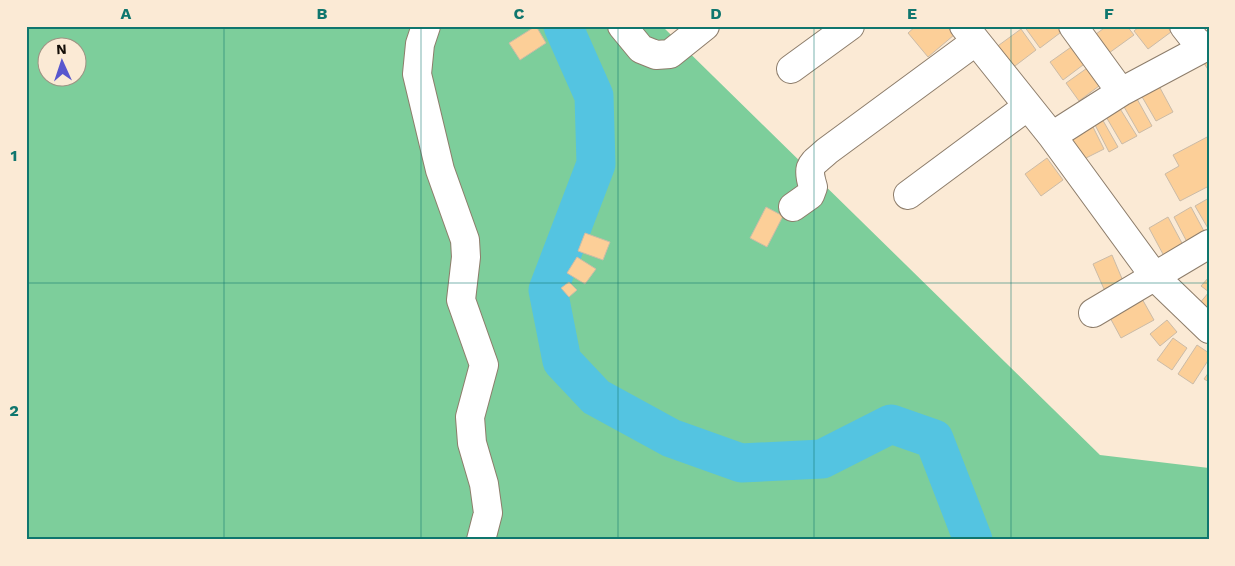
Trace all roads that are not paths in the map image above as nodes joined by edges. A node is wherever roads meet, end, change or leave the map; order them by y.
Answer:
1 (426, 26) edge
2 (622, 26) edge
3 (704, 26) edge
4 (850, 26) edge
5 (1073, 26) edge
6 (1184, 26) edge
7 (970, 34) edge
8 (1205, 47) edge
9 (791, 69) dead end
10 (1121, 92) junction
11 (1028, 106) junction
12 (1052, 136) junction
13 (908, 195) dead end
14 (793, 207) dead end
15 (1209, 244) edge
16 (1155, 277) junction
17 (1093, 313) dead end
18 (1209, 329) edge
19 (481, 540) edge

1 - 19 street
2 - 3 street
4 - 9 street
5 - 10 street
6 - 8 street
7 - 11 street
7 - 14 street
8 - 10 street
10 - 12 street
11 - 12 street
11 - 13 street
12 - 16 street
15 - 16 street
16 - 17 street
16 - 18 street

